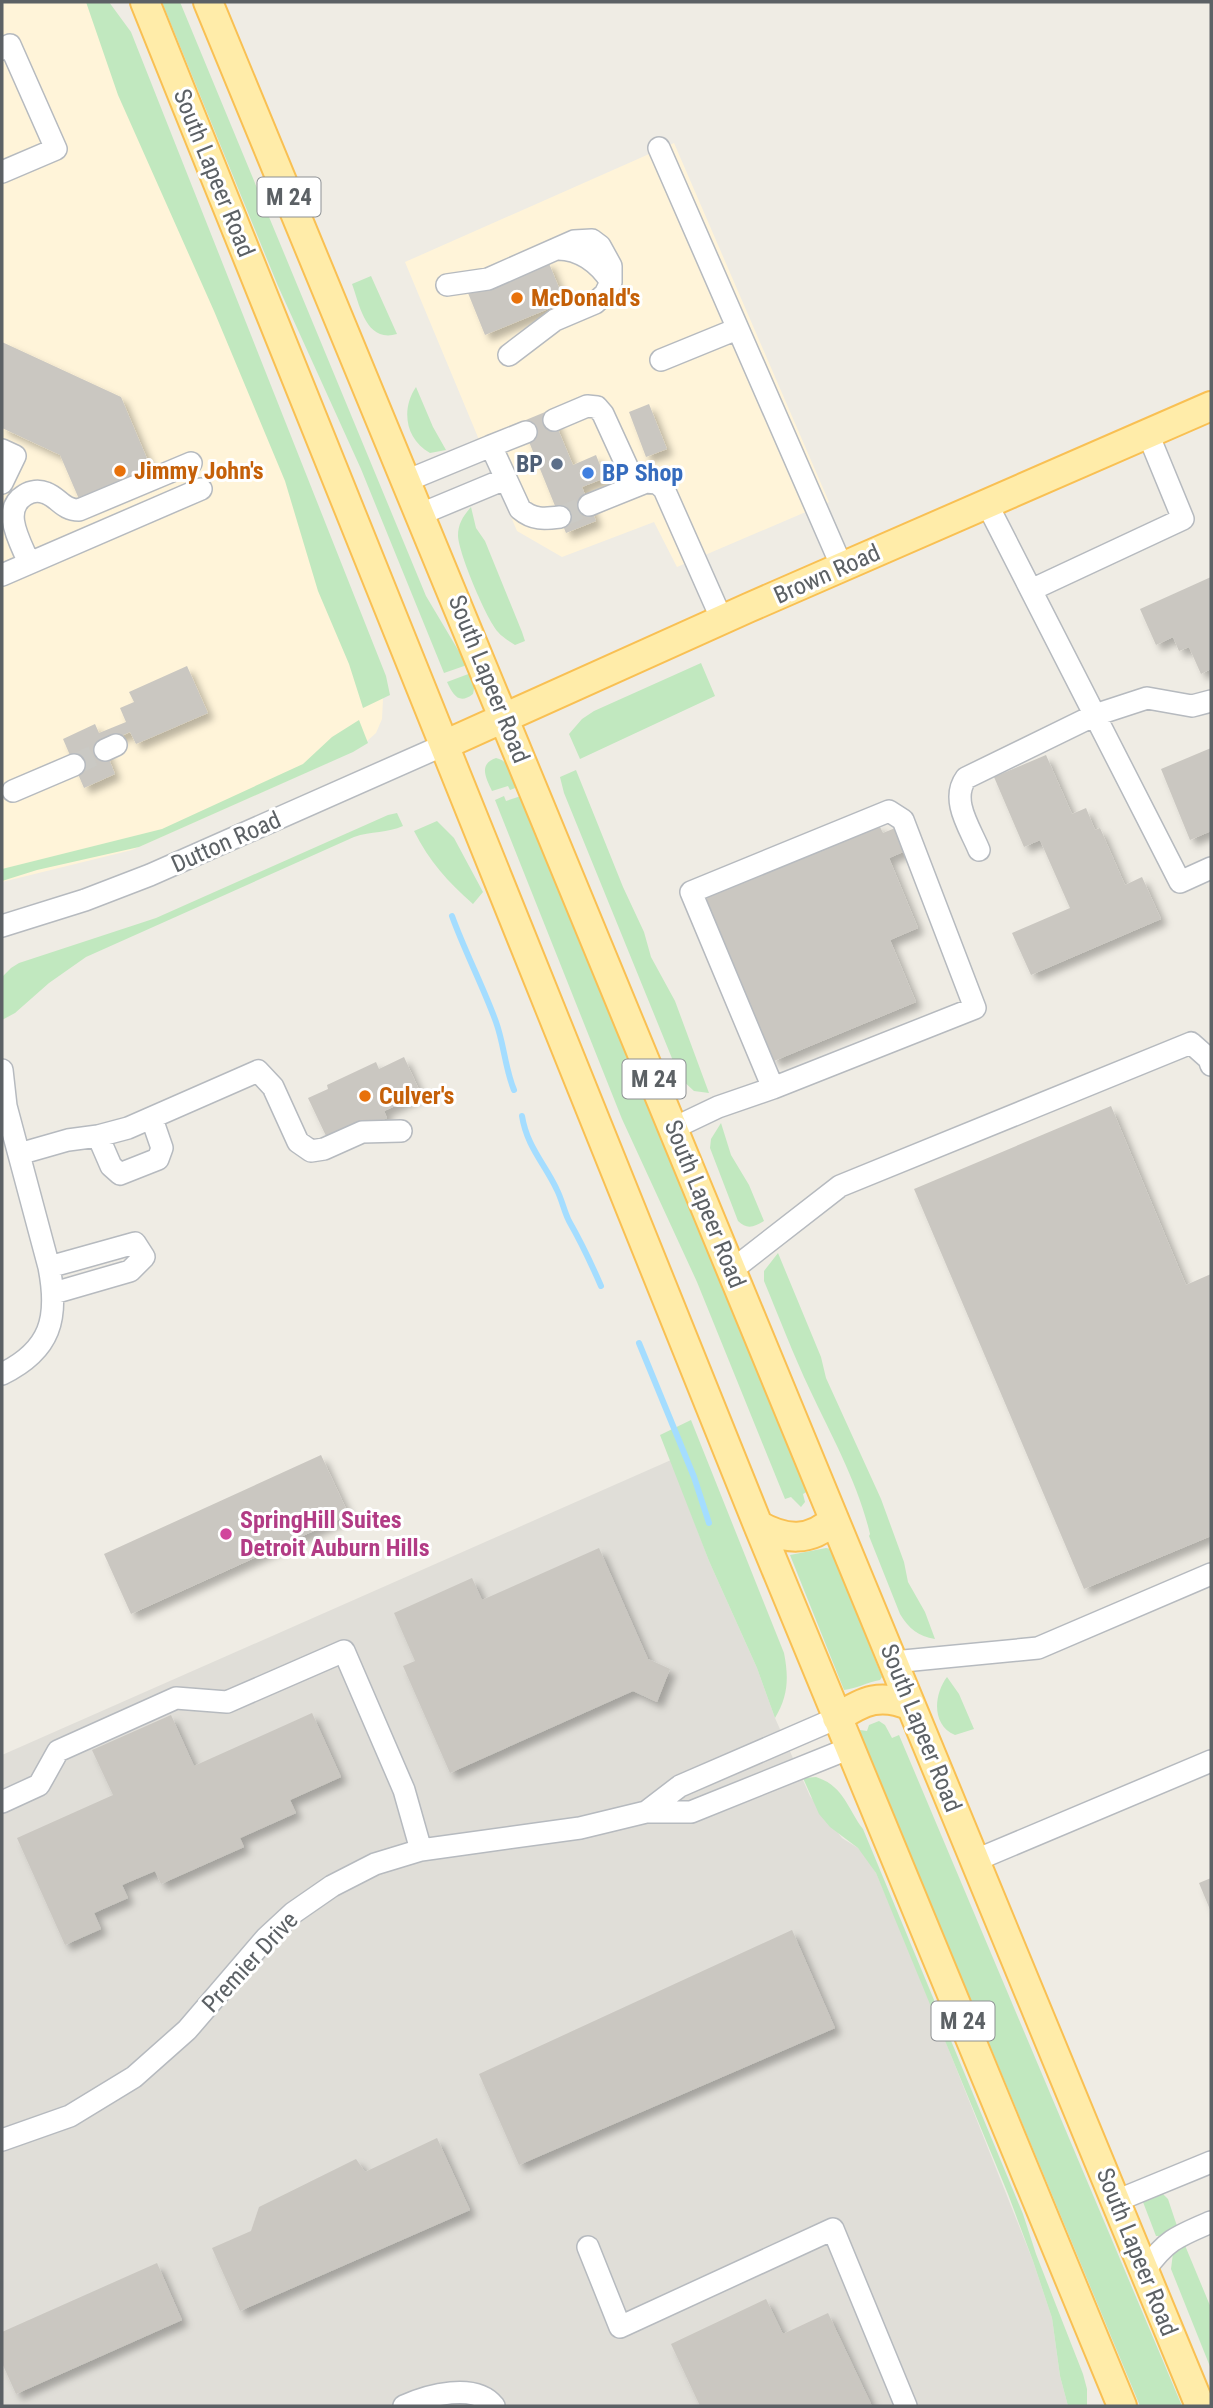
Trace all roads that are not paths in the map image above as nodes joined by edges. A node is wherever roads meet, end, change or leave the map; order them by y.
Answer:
1 (145, 2) edge
2 (208, 2) edge
3 (2, 49) edge
4 (659, 149) dead end
5 (2, 172) edge
6 (447, 285) dead end
7 (737, 329) junction
8 (509, 355) dead end
9 (661, 360) dead end
10 (1209, 413) edge
11 (554, 420) dead end
12 (526, 432) dead end
13 (1148, 434) junction
14 (491, 446) junction
15 (2, 450) edge
16 (191, 463) dead end
17 (505, 479) junction
18 (406, 481) junction
19 (2, 482) edge
20 (636, 486) junction
21 (201, 489) dead end
22 (987, 504) junction
23 (589, 505) tunnel mouth
24 (421, 514) junction
25 (560, 517) tunnel mouth
26 (29, 563) junction
27 (842, 567) junction
28 (4, 568) edge
29 (1031, 590) junction
30 (722, 620) junction
31 (1211, 701) edge
32 (1095, 715) junction
33 (505, 718) junction
34 (444, 745) junction
35 (74, 765) tunnel mouth
36 (13, 791) dead end
37 (979, 850) dead end
38 (1211, 868) edge
39 (2, 926) edge
40 (1211, 1065) edge
41 (2, 1070) edge
42 (773, 1088) junction
43 (4, 1104) edge
44 (152, 1119) junction
45 (674, 1128) junction
46 (401, 1131) dead end
47 (98, 1136) junction
48 (19, 1154) junction
49 (49, 1267) junction
50 (732, 1270) junction
51 (54, 1293) junction
52 (2, 1374) edge
53 (834, 1519) junction
54 (758, 1525) junction
55 (1211, 1574) edge
56 (894, 1662) junction
57 (911, 1706) junction
58 (837, 1718) junction
59 (850, 1748) junction
60 (1211, 1761) edge
61 (2, 1802) edge
62 (646, 1812) junction
63 (421, 1850) junction
64 (976, 1860) junction
65 (2, 2140) edge
66 (1211, 2162) edge
67 (1116, 2201) junction
68 (1211, 2222) edge
69 (589, 2247) dead end
70 (1144, 2270) junction
71 (404, 2406) edge
72 (494, 2406) edge
73 (906, 2406) edge
74 (1122, 2406) edge
75 (1200, 2406) edge

1 - 34 main road, South Lapeer Road / M 24
2 - 18 main road, South Lapeer Road / M 24
3 - 5 street
4 - 7 street
6 - 8 street
7 - 9 street
7 - 27 street
10 - 13 main road, Brown Road
11 - 20 street
12 - 14 street
13 - 22 main road, Brown Road
13 - 29 street
14 - 17 street
14 - 18 street
15 - 19 street
16 - 26 street
17 - 24 street
17 - 25 street
18 - 24 main road, South Lapeer Road / M 24
20 - 23 street
20 - 30 street
21 - 26 street
22 - 27 main road, Brown Road
22 - 29 street
24 - 33 main road, South Lapeer Road / M 24
26 - 28 street
27 - 30 main road, Brown Road
29 - 32 street
30 - 33 main road, Brown Road
31 - 32 street
32 - 37 street
32 - 38 street
33 - 34 main road, Brown Road
33 - 45 main road, South Lapeer Road / M 24
34 - 39 street, Dutton Road
34 - 54 main road, South Lapeer Road / M 24
35 - 36 street
40 - 50 street
41 - 43 street
42 - 42 street
42 - 45 street
43 - 48 street
44 - 46 street
44 - 47 street
44 - 47 street
45 - 50 main road, South Lapeer Road / M 24
47 - 48 street
48 - 49 street
49 - 51 street
49 - 51 street
50 - 53 main road, South Lapeer Road / M 24
51 - 52 street
53 - 54 main road
53 - 56 main road, South Lapeer Road / M 24
54 - 58 main road, South Lapeer Road / M 24
55 - 56 street
56 - 57 main road, South Lapeer Road / M 24
57 - 58 main road
57 - 64 main road, South Lapeer Road / M 24
58 - 59 main road, South Lapeer Road / M 24
58 - 62 street, Premier Drive
59 - 62 street, Premier Drive
59 - 74 main road, South Lapeer Road / M 24
60 - 64 street
61 - 63 street
62 - 63 street, Premier Drive
63 - 65 street, Premier Drive
64 - 67 main road, South Lapeer Road / M 24
66 - 67 street
67 - 70 main road, South Lapeer Road / M 24
68 - 70 street
69 - 73 street
70 - 75 main road, South Lapeer Road / M 24
71 - 72 street

